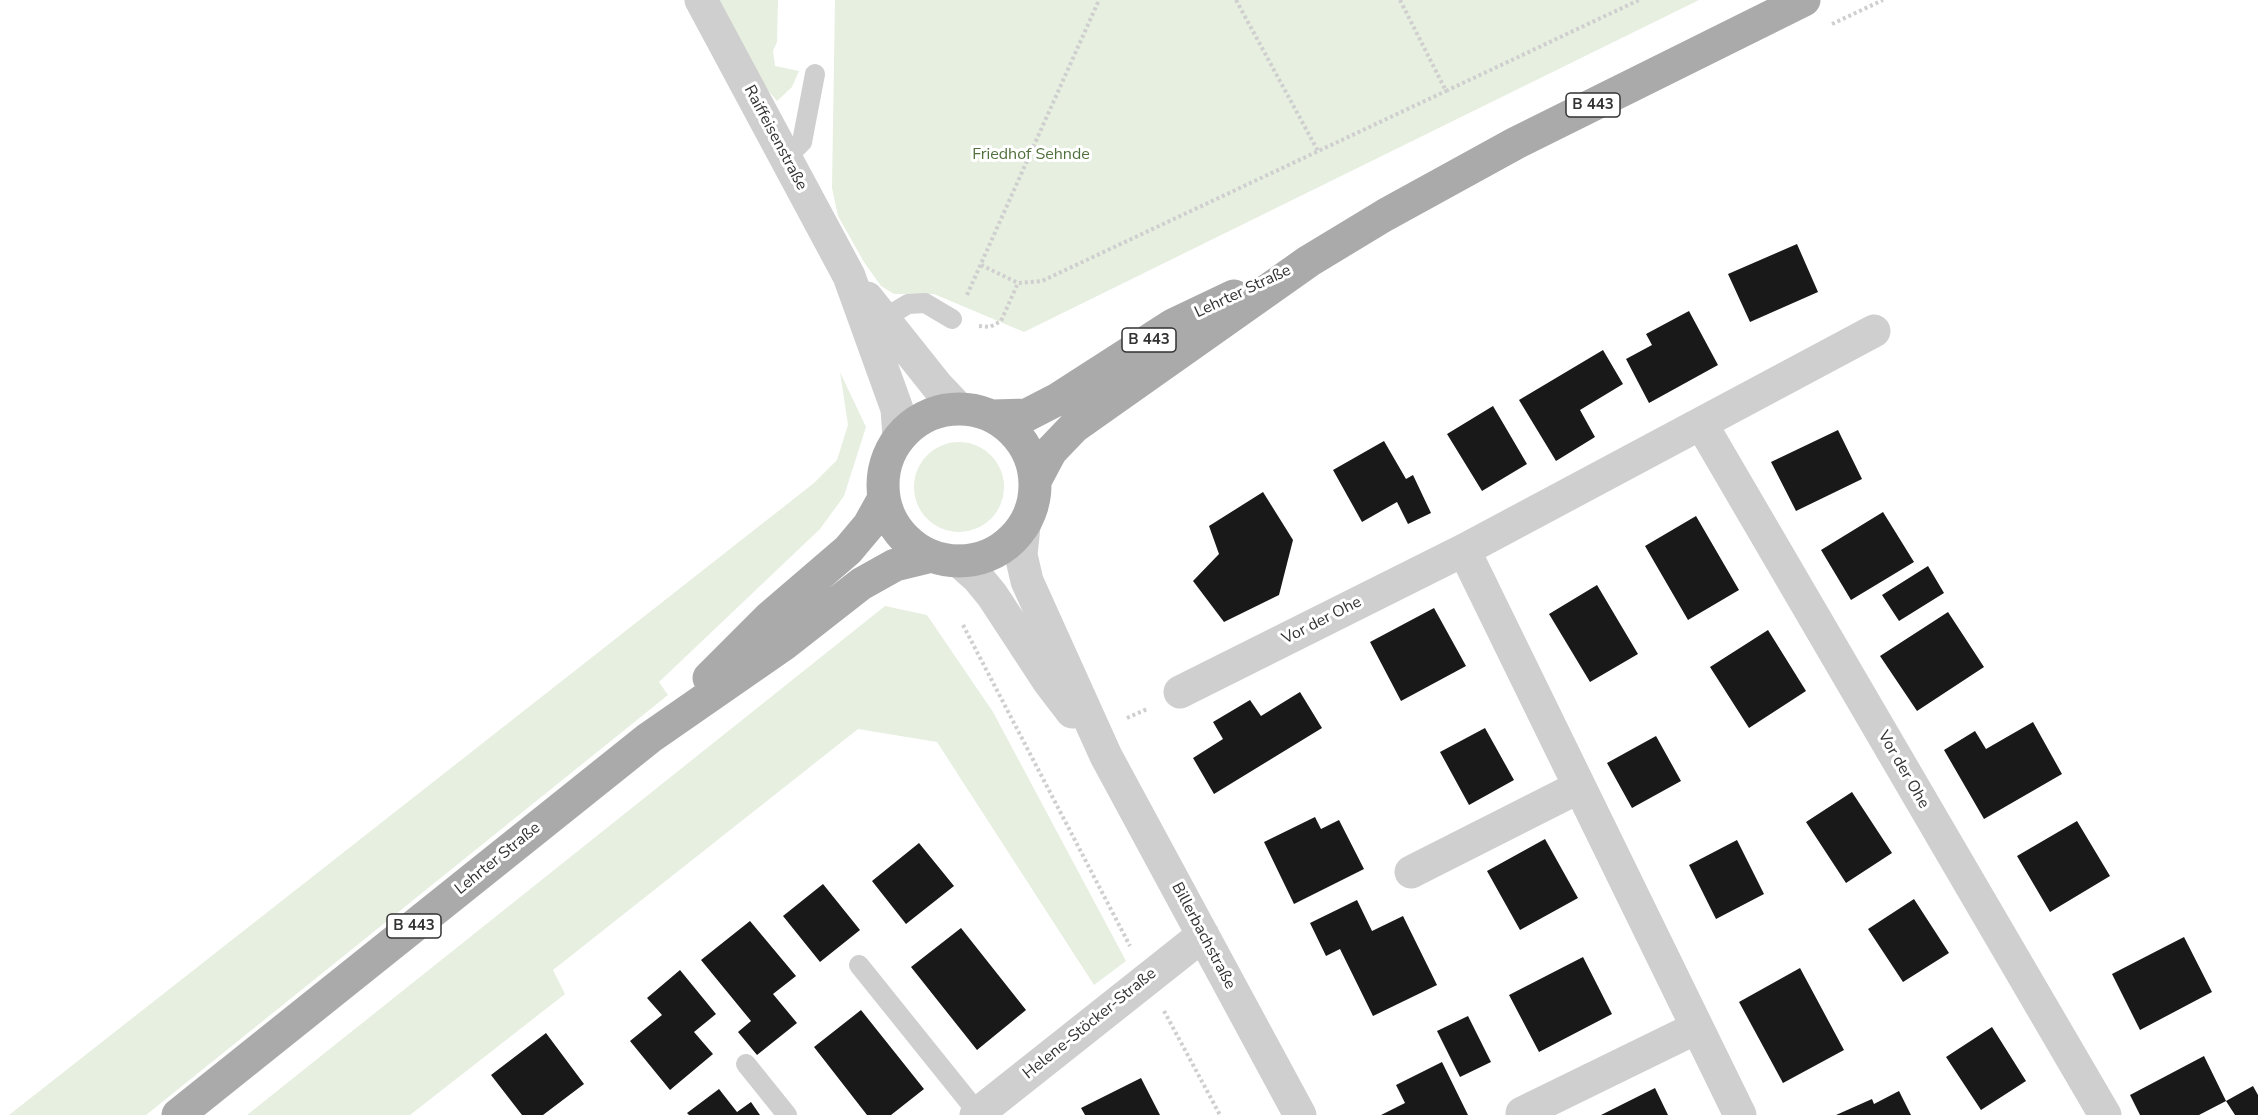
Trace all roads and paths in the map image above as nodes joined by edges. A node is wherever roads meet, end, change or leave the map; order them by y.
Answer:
1 (701, 0) edge
2 (1099, 0) edge
3 (1236, 0) edge
4 (1400, 0) edge
5 (1639, 0) edge
6 (1804, 0) edge
7 (815, 74) dead end
8 (1446, 91) junction
9 (1318, 153) junction
10 (786, 158) junction
11 (1309, 261) junction
12 (981, 266) junction
13 (849, 276) junction
14 (1018, 283) junction
15 (883, 319) junction
16 (952, 319) junction
17 (1874, 331) dead end
18 (958, 408) junction
19 (993, 416) junction
20 (1702, 425) junction
21 (899, 437) junction
22 (1035, 481) junction
23 (884, 498) junction
24 (1024, 526) junction
25 (1464, 550) junction
26 (945, 559) junction
27 (963, 624) dead end
28 (1180, 692) dead end
29 (649, 738) junction
30 (1106, 756) junction
31 (1578, 788) junction
32 (1411, 873) dead end
33 (1203, 935) junction
34 (859, 965) dead end
35 (1147, 978) junction
36 (1696, 1028) junction
37 (746, 1064) dead end
38 (1522, 1113) dead end
39 (977, 1114) edge
40 (178, 1115) edge
41 (787, 1115) edge
42 (1220, 1115) edge
43 (1300, 1115) edge
44 (1740, 1115) edge
45 (2105, 1115) edge

1 - 10 street, Raiffeisenstraße
2 - 12 path
3 - 9 path
4 - 8 path
5 - 8 path
6 - 11 main road, B 443
7 - 10 lane
8 - 9 path
9 - 14 path
10 - 13 street, Raiffeisenstraße
11 - 19 main road, Lehrter Straße / B 443
11 - 22 main road, Lehrter Straße / B 443
12 - 14 path
12 - 16 path
13 - 15 street, Raiffeisenstraße
13 - 21 street, Raiffeisenstraße
14 - 16 path
15 - 16 lane
15 - 18 street, Raiffeisenstraße
17 - 20 street, Vor der Ohe
18 - 19 main road
18 - 21 main road
19 - 22 main road
20 - 25 street, Vor der Ohe
20 - 45 street, Vor der Ohe
21 - 23 main road
22 - 24 main road
23 - 26 main road
23 - 29 main road, Lehrter Straße / B 443
24 - 26 main road
24 - 30 street, Billerbachstraße
25 - 28 street, Vor der Ohe
25 - 31 street
26 - 29 main road, Lehrter Straße / B 443
26 - 30 street, Billerbachstraße
27 - 35 path
29 - 40 main road, Lehrter Straße / B 443
30 - 33 street, Billerbachstraße
31 - 32 street
31 - 36 street
33 - 35 street, Helene-Stöcker-Straße
33 - 43 street, Billerbachstraße
34 - 39 lane, Helene-Stöcker-Straße
35 - 39 street, Helene-Stöcker-Straße
35 - 42 path
36 - 38 street
36 - 44 street
37 - 41 lane

